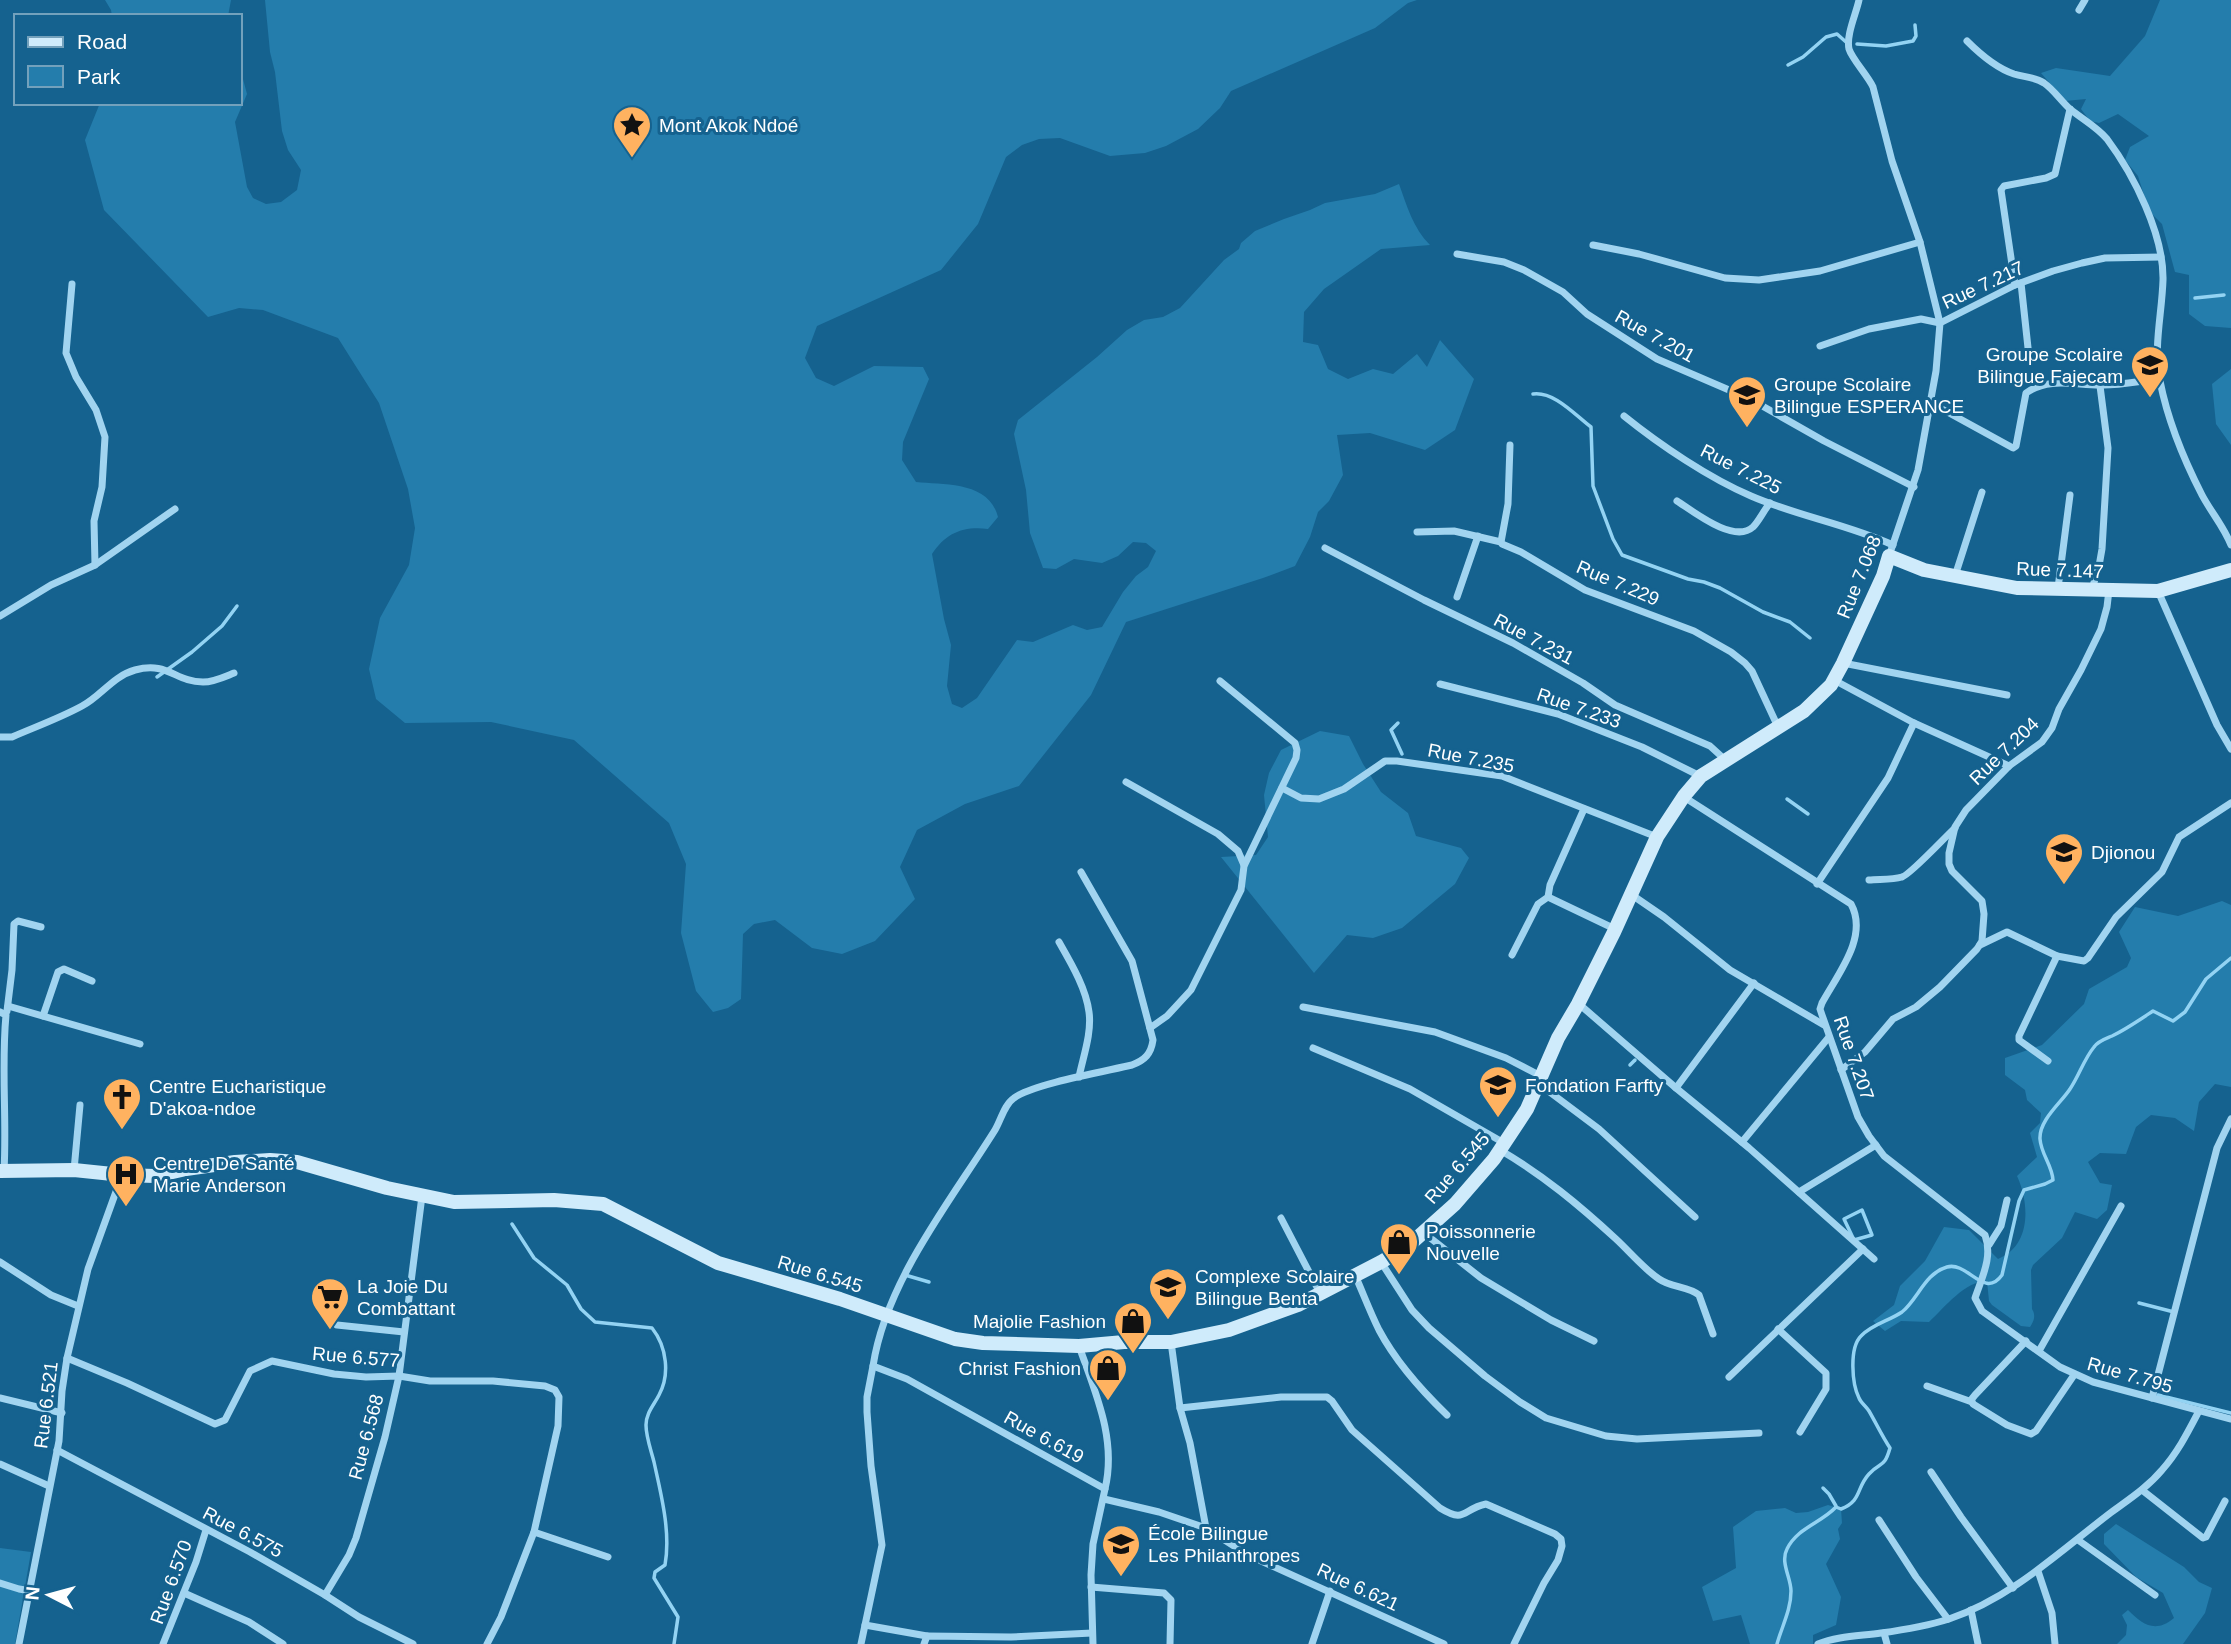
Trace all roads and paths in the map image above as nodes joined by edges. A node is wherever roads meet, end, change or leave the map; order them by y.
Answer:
1 (1860, 0) edge
2 (2085, 0) edge
3 (2079, 10) dead end
4 (1966, 41) dead end
5 (2070, 109) junction
6 (1920, 242) junction
7 (1593, 246) dead end
8 (1457, 254) dead end
9 (2161, 257) junction
10 (72, 284) dead end
11 (2018, 284) junction
12 (1940, 323) junction
13 (1820, 346) dead end
14 (2029, 356) dead end
15 (2159, 379) junction
16 (2100, 386) junction
17 (1931, 403) junction
18 (1624, 416) dead end
19 (1510, 444) dead end
20 (1914, 487) junction
21 (1982, 492) dead end
22 (2070, 495) dead end
23 (1677, 501) dead end
24 (1770, 503) junction
25 (175, 509) dead end
26 (1418, 532) dead end
27 (1478, 537) junction
28 (1500, 542) junction
29 (2231, 545) edge
30 (1325, 548) dead end
31 (1891, 551) junction
32 (94, 565) junction
33 (2231, 570) edge
34 (1955, 576) junction
35 (2058, 589) junction
36 (2092, 589) junction
37 (2109, 590) junction
38 (2158, 591) junction
39 (1457, 597) dead end
40 (0, 616) edge
41 (1843, 663) junction
42 (234, 673) dead end
43 (1834, 680) junction
44 (1220, 681) dead end
45 (1440, 684) dead end
46 (2007, 695) dead end
47 (1914, 723) junction
48 (1779, 728) junction
49 (0, 737) edge
50 (2231, 749) edge
51 (1722, 763) junction
52 (2009, 766) junction
53 (1701, 776) junction
54 (1126, 782) dead end
55 (1282, 788) junction
56 (1684, 796) junction
57 (2231, 803) edge
58 (1584, 808) junction
59 (1955, 827) junction
60 (1657, 837) junction
61 (1244, 866) junction
62 (1081, 872) dead end
63 (1868, 880) dead end
64 (1817, 884) junction
65 (1632, 895) junction
66 (1548, 897) junction
67 (40, 927) dead end
68 (1615, 929) junction
69 (1059, 942) dead end
70 (1979, 945) junction
71 (1513, 955) dead end
72 (2057, 956) junction
73 (92, 981) dead end
74 (1754, 983) junction
75 (1578, 1004) junction
76 (1303, 1007) dead end
77 (5, 1011) edge
78 (43, 1016) junction
79 (1825, 1025) junction
80 (1150, 1028) junction
81 (1829, 1037) junction
82 (140, 1044) dead end
83 (1313, 1048) dead end
84 (2048, 1061) dead end
85 (1840, 1070) junction
86 (1079, 1077) junction
87 (1539, 1080) junction
88 (1676, 1088) junction
89 (80, 1105) dead end
90 (2231, 1119) edge
91 (1742, 1142) junction
92 (1876, 1145) junction
93 (1502, 1147) junction
94 (74, 1170) junction
95 (2, 1171) edge
96 (122, 1175) junction
97 (1799, 1192) junction
98 (422, 1195) junction
99 (2007, 1200) dead end
100 (2121, 1206) dead end
101 (1695, 1217) dead end
102 (1281, 1218) dead end
103 (1423, 1233) junction
104 (1989, 1245) junction
105 (1863, 1249) junction
106 (1874, 1259) dead end
107 (0, 1262) edge
108 (1381, 1262) junction
109 (1355, 1275) junction
110 (1321, 1294) junction
111 (78, 1306) junction
112 (886, 1316) junction
113 (337, 1325) dead end
114 (1778, 1329) junction
115 (404, 1332) junction
116 (1713, 1334) dead end
117 (1594, 1341) dead end
118 (2026, 1341) junction
119 (1171, 1342) junction
120 (1079, 1346) junction
121 (2039, 1351) junction
122 (67, 1359) junction
123 (873, 1366) junction
124 (2074, 1375) junction
125 (399, 1376) junction
126 (1729, 1377) dead end
127 (1927, 1387) dead end
128 (0, 1398) edge
129 (2152, 1398) junction
130 (1972, 1402) junction
131 (1180, 1408) junction
132 (2199, 1411) junction
133 (62, 1413) junction
134 (1447, 1416) dead end
135 (2231, 1419) edge
136 (1800, 1432) dead end
137 (1759, 1433) dead end
138 (57, 1450) junction
139 (0, 1464) edge
140 (1931, 1472) dead end
141 (49, 1486) junction
142 (1105, 1489) junction
143 (2142, 1490) junction
144 (1104, 1499) junction
145 (2225, 1500) dead end
146 (1879, 1520) dead end
147 (1206, 1528) junction
148 (206, 1530) junction
149 (534, 1532) junction
150 (2078, 1540) junction
151 (608, 1557) dead end
152 (2038, 1572) junction
153 (0, 1583) edge
154 (1091, 1587) junction
155 (2013, 1588) junction
156 (31, 1591) junction
157 (1330, 1591) junction
158 (184, 1593) junction
159 (325, 1595) junction
160 (2155, 1595) dead end
161 (1971, 1611) junction
162 (1948, 1619) junction
163 (865, 1625) junction
164 (1092, 1633) junction
165 (1884, 1633) junction
166 (925, 1640) edge
167 (19, 1644) edge
168 (163, 1644) edge
169 (283, 1644) edge
170 (413, 1644) edge
171 (487, 1644) edge
172 (860, 1644) edge
173 (1093, 1644) edge
174 (1170, 1644) edge
175 (1312, 1644) edge
176 (1444, 1644) edge
177 (1514, 1644) edge
178 (1818, 1644) edge
179 (1887, 1644) edge
180 (1978, 1644) edge
181 (2054, 1644) edge

1 - 6 street, Rue 7.068
2 - 3 street
4 - 5 street
5 - 9 street
5 - 11 street
6 - 7 street
6 - 12 street, Rue 7.068
8 - 20 street, Rue 7.201
9 - 11 street, Rue 7.217
9 - 15 street
10 - 32 street
11 - 12 street, Rue 7.217
11 - 14 street
12 - 13 street, Rue 7.217
12 - 17 street, Rue 7.068
15 - 16 street
15 - 29 street
16 - 17 street
16 - 36 street
17 - 20 street, Rue 7.068
18 - 24 street, Rue 7.225
19 - 28 street
20 - 31 street, Rue 7.068
21 - 34 street
22 - 35 street
23 - 24 street
24 - 31 street, Rue 7.225
25 - 32 street
26 - 27 street, Rue 7.229
27 - 28 street, Rue 7.229
27 - 39 street
28 - 48 street, Rue 7.229
30 - 51 street, Rue 7.231
31 - 34 street, Rue 7.147
31 - 41 street, Rue 7.068
32 - 40 street
33 - 38 street, Rue 7.147
34 - 35 street, Rue 7.147
35 - 36 street, Rue 7.147
36 - 37 street, Rue 7.147
37 - 38 street, Rue 7.147
37 - 52 street, Rue 7.204
38 - 50 street
41 - 43 street, Rue 7.068
41 - 46 street
42 - 49 street
43 - 47 street
43 - 48 street, Rue 7.068
44 - 55 street
45 - 53 street, Rue 7.233
47 - 52 street
47 - 64 street
48 - 51 street, Rue 7.068
51 - 53 street, Rue 7.068
52 - 59 street, Rue 7.204
53 - 56 street, Rue 7.068
54 - 61 street
55 - 58 street, Rue 7.235
55 - 61 street
56 - 60 street, Rue 7.068
56 - 64 street, Rue 7.207
57 - 72 street
58 - 60 street, Rue 7.235
58 - 66 street
59 - 63 street
59 - 70 street, Rue 7.204
60 - 65 street, Rue 7.068
61 - 80 street
62 - 80 street
64 - 79 street, Rue 7.207
65 - 68 street, Rue 7.068
65 - 74 street
66 - 68 street
66 - 71 street
67 - 77 street
68 - 75 street, Rue 7.068
69 - 86 street
70 - 72 street
70 - 85 street
72 - 84 street
73 - 78 street
74 - 79 street
74 - 88 street
75 - 87 street, Rue 7.068
75 - 88 street
76 - 87 street
77 - 78 street
77 - 95 street
78 - 82 street
79 - 81 street, Rue 7.207
80 - 86 street
81 - 85 street, Rue 7.207
81 - 91 street
83 - 93 street
85 - 92 street, Rue 7.207
86 - 112 street
87 - 93 street, Rue 6.545
87 - 101 street
88 - 91 street
89 - 94 street
90 - 129 street
91 - 97 street
92 - 97 street
92 - 104 street, Rue 7.207
93 - 103 street, Rue 6.545
93 - 116 street
94 - 95 street, Rue 6.545
94 - 96 street, Rue 6.545
96 - 98 street, Rue 6.545
96 - 111 street, Rue 6.521
97 - 105 street
98 - 112 street, Rue 6.545
98 - 115 street, Rue 6.568
99 - 104 street
100 - 121 street
102 - 110 street
103 - 108 street, Rue 6.545
103 - 117 street
104 - 118 street, Rue 7.795
105 - 106 street
105 - 114 street
107 - 111 street
108 - 109 street, Rue 6.545
108 - 137 street
109 - 110 street, Rue 6.545
109 - 134 street
110 - 119 street, Rue 6.545
111 - 122 street, Rue 6.521
112 - 120 street, Rue 6.545
112 - 123 street
113 - 115 street
114 - 126 street
114 - 136 street
115 - 125 street, Rue 6.568
118 - 121 street, Rue 7.795
118 - 130 street
119 - 120 street, Rue 6.545
119 - 131 street
120 - 142 street
121 - 124 street, Rue 7.795
122 - 125 street, Rue 6.577
122 - 133 street, Rue 6.521
123 - 142 street, Rue 6.619
123 - 163 street
124 - 129 street, Rue 7.795
124 - 130 street
125 - 149 street, Rue 6.577
125 - 159 street, Rue 6.568
127 - 130 street
128 - 133 street
129 - 132 street, Rue 7.795
131 - 147 street
131 - 177 street
132 - 135 street, Rue 7.795
132 - 143 street
133 - 138 street, Rue 6.521
138 - 141 street, Rue 6.521
138 - 148 street, Rue 6.575
139 - 141 street
140 - 155 street
141 - 156 street, Rue 6.521
142 - 144 street
143 - 145 street
143 - 150 street
144 - 147 street, Rue 6.621
144 - 154 street
146 - 162 street
147 - 157 street, Rue 6.621
148 - 158 street, Rue 6.570
148 - 159 street, Rue 6.575
149 - 151 street
149 - 171 street
150 - 152 street
150 - 160 street
152 - 155 street
152 - 181 street
153 - 156 street
154 - 164 street
154 - 174 street
155 - 161 street
156 - 167 street, Rue 6.521
157 - 175 street
157 - 176 street, Rue 6.621
158 - 168 street, Rue 6.570
158 - 169 street
159 - 170 street, Rue 6.575
161 - 162 street
161 - 180 street
162 - 165 street
163 - 166 street
163 - 172 street
164 - 166 street
164 - 173 street
165 - 178 street
165 - 179 street

